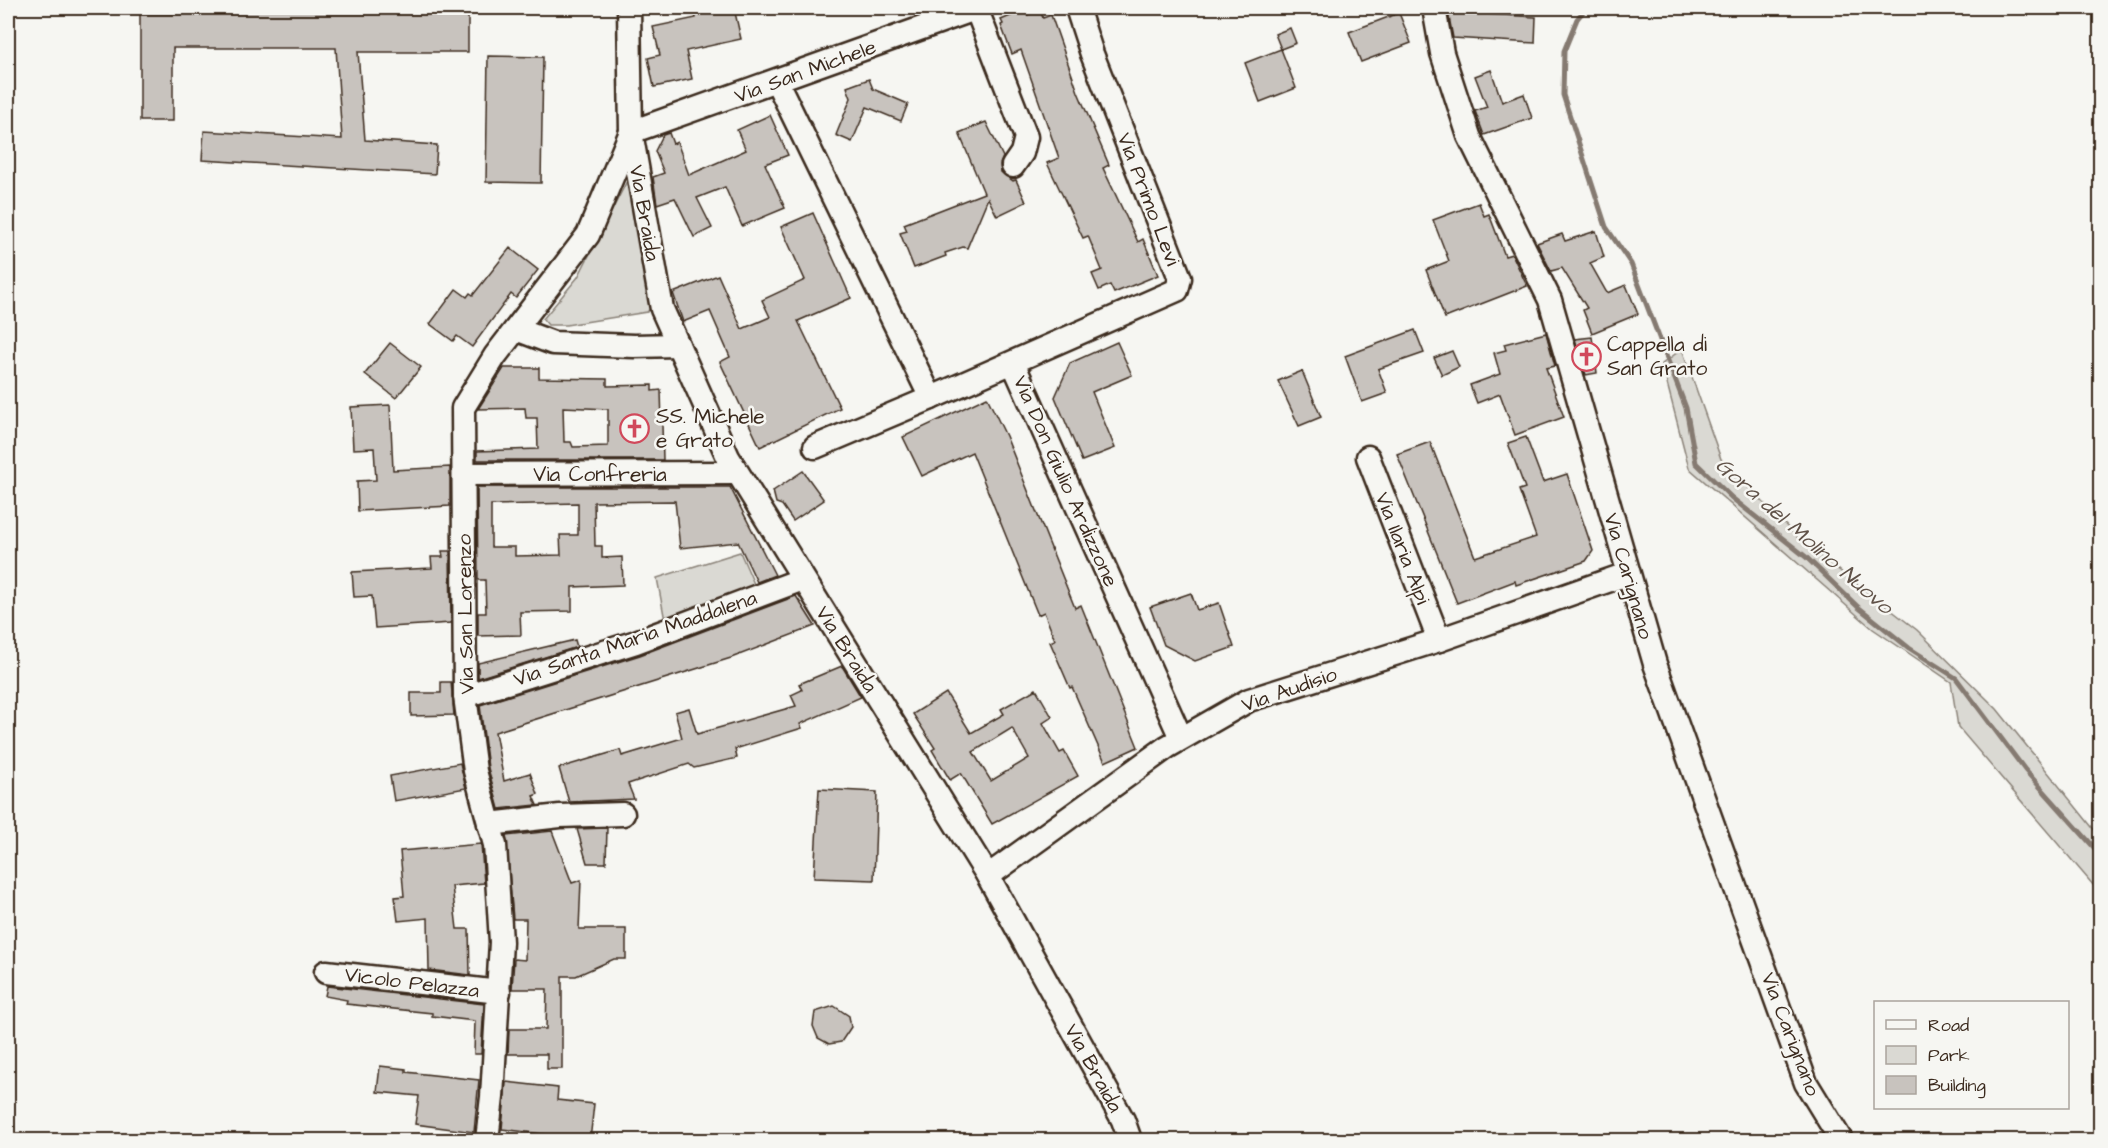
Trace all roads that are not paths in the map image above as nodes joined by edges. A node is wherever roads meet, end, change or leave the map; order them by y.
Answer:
1 (629, 8) edge
2 (977, 8) edge
3 (1077, 8) edge
4 (1434, 8) edge
5 (777, 82) junction
6 (631, 132) junction
7 (1013, 166) dead end
8 (516, 330) junction
9 (678, 345) junction
10 (1013, 363) junction
11 (931, 398) junction
12 (815, 447) dead end
13 (1368, 457) dead end
14 (737, 473) junction
15 (464, 474) junction
16 (1627, 574) junction
17 (803, 579) junction
18 (1439, 640) junction
19 (465, 696) junction
20 (1181, 738) junction
21 (623, 814) dead end
22 (489, 824) junction
23 (988, 876) junction
24 (326, 972) dead end
25 (499, 992) junction
26 (487, 1140) edge
27 (1130, 1140) edge
28 (1841, 1140) edge

1 - 6 street
2 - 5 street, Via San Michele
2 - 7 street
3 - 10 street, Via Primo Levi
4 - 16 street, Via Carignano
5 - 6 street, Via San Michele
5 - 11 street
6 - 8 street, Via San Lorenzo
6 - 9 street, Via Braida
8 - 9 street
8 - 15 street, Via San Lorenzo
9 - 14 street, Via Braida
10 - 11 street, Via Don Giulio Ardizzone
10 - 20 street, Via Don Giulio Ardizzone
11 - 12 street, Via Don Giulio Ardizzone
13 - 18 street, Via Ilaria Alpi
14 - 15 street, Via Confreria
14 - 17 street, Via Braida
15 - 19 street, Via San Lorenzo
16 - 18 street, Via Audisio
16 - 28 street, Via Carignano
17 - 19 street, Via Santa Maria Maddalena
17 - 23 street, Via Braida
18 - 20 street, Via Audisio
19 - 22 street, Via San Lorenzo
20 - 23 street, Via Audisio
21 - 22 street
22 - 25 street, Via San Lorenzo
23 - 27 street, Via Braida
24 - 25 street, Vicolo Pelazza
25 - 26 street, Via San Lorenzo

